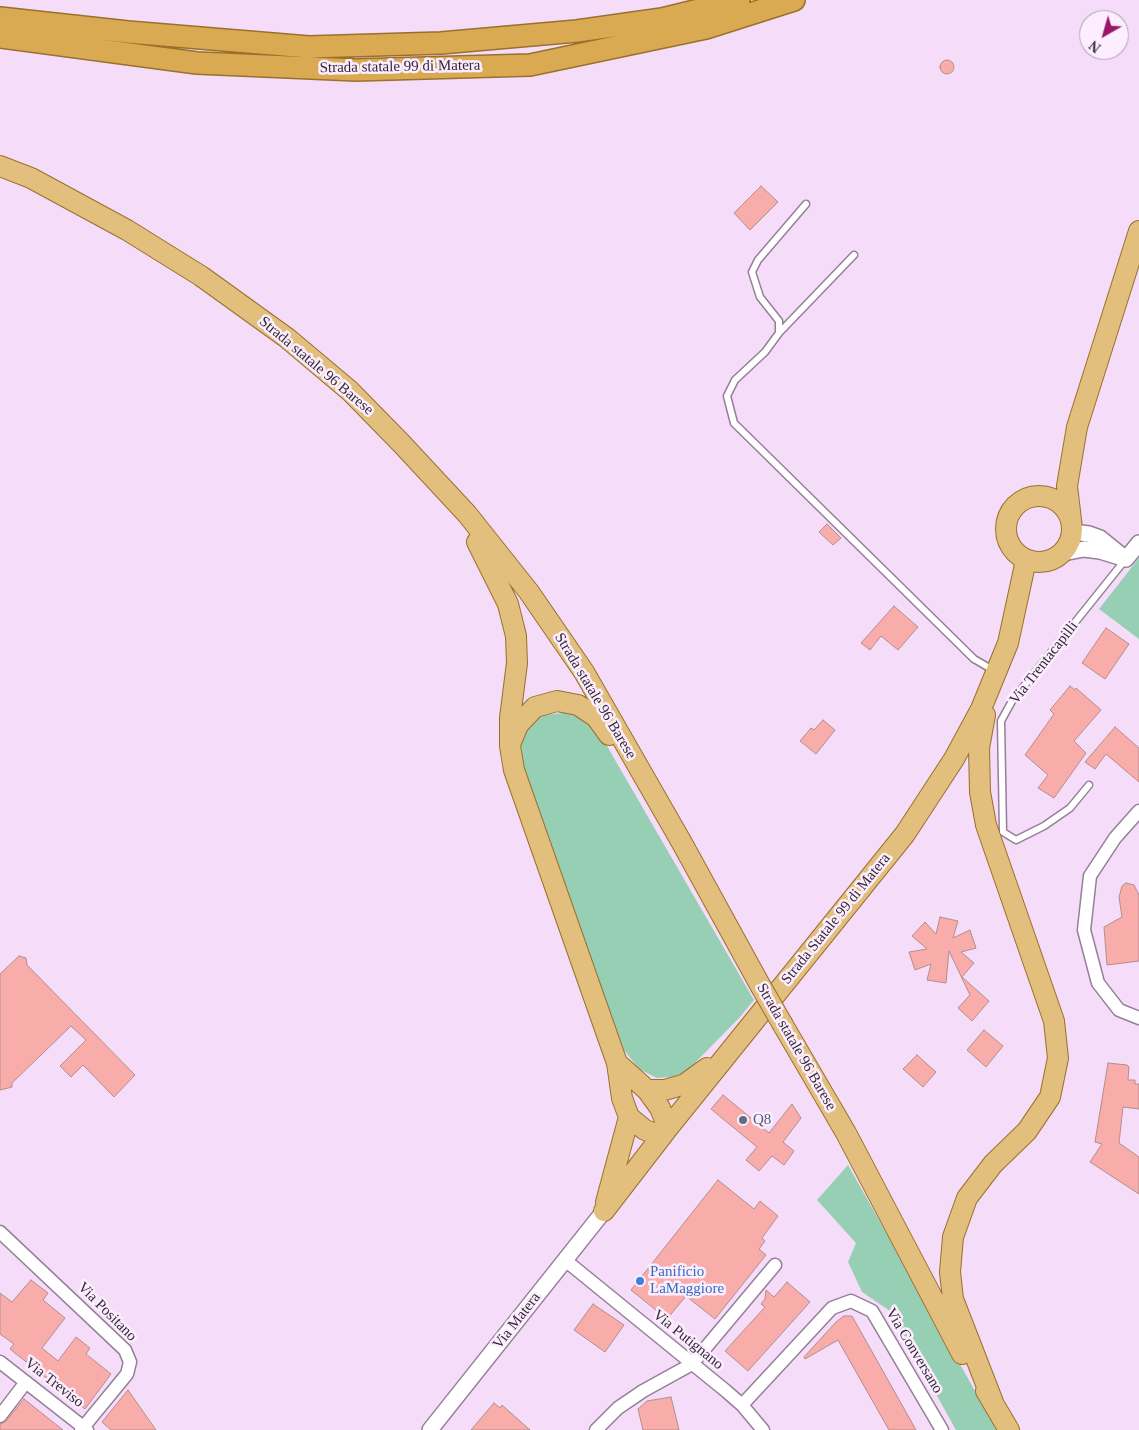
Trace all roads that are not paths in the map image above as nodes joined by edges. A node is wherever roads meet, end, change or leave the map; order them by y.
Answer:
1 (739, 0) edge
2 (794, 0) edge
3 (0, 18) edge
4 (0, 37) edge
5 (0, 166) edge
6 (806, 204) dead end
7 (1139, 231) edge
8 (854, 255) dead end
9 (779, 333) junction
10 (1077, 427) junction
11 (402, 443) junction
12 (1045, 496) junction
13 (1072, 526) junction
14 (1139, 542) edge
15 (1045, 558) junction
16 (1126, 559) junction
17 (997, 672) junction
18 (988, 692) junction
19 (510, 746) junction
20 (1089, 785) dead end
21 (1139, 810) edge
22 (682, 843) junction
23 (1139, 1018) edge
24 (729, 1052) junction
25 (617, 1064) junction
26 (647, 1090) junction
27 (629, 1117) junction
28 (665, 1132) junction
29 (604, 1211) junction
30 (0, 1232) edge
31 (565, 1260) junction
32 (775, 1266) dead end
33 (0, 1362) edge
34 (692, 1364) junction
35 (26, 1382) junction
36 (993, 1402) junction
37 (742, 1405) junction
38 (0, 1416) edge
39 (84, 1429) edge
40 (430, 1430) edge
41 (596, 1430) edge
42 (763, 1430) edge
43 (942, 1430) edge
44 (1009, 1430) edge

1 - 3 highway, Strada statale 99 di Matera
2 - 4 highway, Strada statale 99 di Matera
5 - 11 main road, Strada statale 96 Barese
6 - 9 lane
7 - 10 main road
8 - 9 lane
9 - 17 lane
10 - 12 main road
10 - 13 main road
11 - 19 main road
11 - 22 main road, Strada statale 96 Barese
12 - 13 main road
12 - 15 main road
13 - 15 main road
13 - 16 street
14 - 16 street, Via Trentacapilli
15 - 16 street
15 - 17 main road, Strada Statale 99 di Matera
16 - 20 lane, Via Trentacapilli
17 - 18 main road, Strada Statale 99 di Matera
18 - 24 main road, Strada Statale 99 di Matera
18 - 36 main road
19 - 22 main road
19 - 25 main road
21 - 23 street
22 - 36 main road, Strada statale 96 Barese, bridge
24 - 26 main road
24 - 28 main road, Strada Statale 99 di Matera
25 - 26 main road
25 - 27 main road
26 - 28 main road
27 - 28 main road
27 - 29 main road
28 - 29 main road, Strada Statale 99 di Matera
29 - 31 street, Via Matera
30 - 39 street, Via Positano
31 - 34 street, Via Putignano
31 - 40 street, Via Matera
32 - 34 street
33 - 35 street, Via Treviso
34 - 37 street, Via Putignano
34 - 41 street
35 - 38 street
35 - 39 street, Via Treviso
36 - 44 main road
37 - 42 street, Via Putignano
37 - 43 street, Via Conversano

